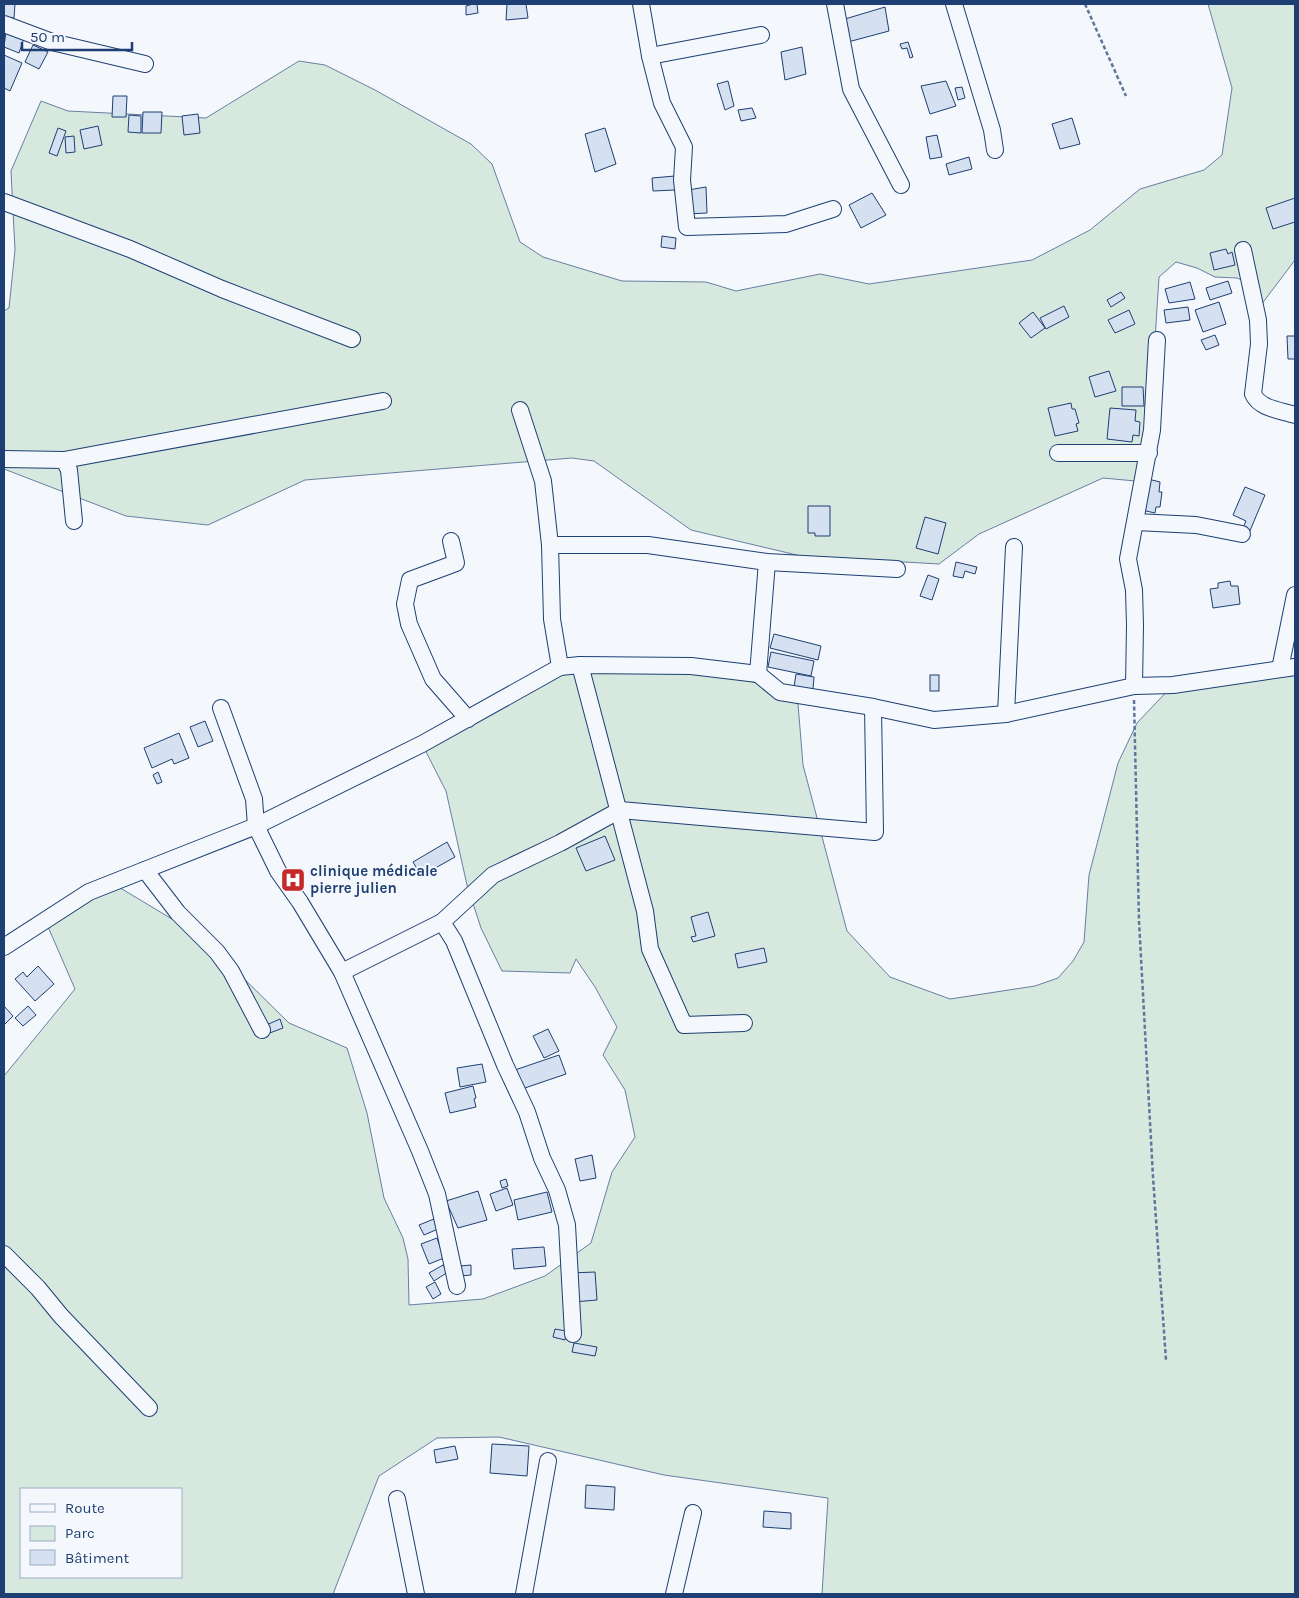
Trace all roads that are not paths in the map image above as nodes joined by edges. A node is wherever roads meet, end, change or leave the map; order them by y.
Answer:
1 (641, 4) edge
2 (835, 4) edge
3 (954, 4) edge
4 (4, 24) edge
5 (761, 35) dead end
6 (650, 56) junction
7 (145, 64) dead end
8 (995, 150) dead end
9 (901, 185) dead end
10 (4, 202) edge
11 (833, 209) dead end
12 (1243, 250) dead end
13 (352, 339) dead end
14 (1157, 340) dead end
15 (383, 401) dead end
16 (520, 410) dead end
17 (1295, 415) edge
18 (1058, 453) dead end
19 (1149, 453) junction
20 (4, 459) edge
21 (64, 460) junction
22 (74, 521) dead end
23 (1136, 522) junction
24 (1242, 534) dead end
25 (451, 541) dead end
26 (550, 545) junction
27 (1014, 547) dead end
28 (767, 562) junction
29 (897, 568) dead end
30 (1295, 595) edge
31 (580, 665) junction
32 (560, 667) junction
33 (1288, 668) edge
34 (758, 674) junction
35 (1134, 686) junction
36 (873, 707) junction
37 (221, 708) dead end
38 (1006, 714) junction
39 (468, 719) junction
40 (620, 810) junction
41 (256, 826) junction
42 (145, 870) junction
43 (442, 922) junction
44 (4, 947) edge
45 (342, 972) junction
46 (744, 1023) dead end
47 (262, 1030) dead end
48 (4, 1254) edge
49 (457, 1286) dead end
50 (573, 1334) dead end
51 (148, 1408) dead end
52 (548, 1461) dead end
53 (397, 1499) dead end
54 (692, 1513) dead end
55 (416, 1594) edge
56 (524, 1594) edge
57 (674, 1594) edge

1 - 6 street
2 - 9 street
3 - 8 street
4 - 7 street
5 - 6 street
6 - 11 street
10 - 13 street
12 - 17 street
14 - 19 street
15 - 21 street
16 - 26 street
18 - 19 street
19 - 23 street
20 - 21 street
21 - 22 street
23 - 24 street
23 - 35 street
25 - 39 street
26 - 28 street
26 - 32 street
27 - 38 street
28 - 29 street
28 - 34 street
30 - 33 street
31 - 32 street
31 - 34 street
31 - 40 street
32 - 39 street
33 - 35 street
34 - 36 street
35 - 38 street
36 - 38 street
36 - 40 street
37 - 41 street
39 - 41 street
40 - 43 street
40 - 46 street
41 - 42 street
41 - 45 street
42 - 44 street
42 - 47 street
43 - 45 street
43 - 50 street
45 - 49 street
48 - 51 street
52 - 56 street
53 - 55 street
54 - 57 street

